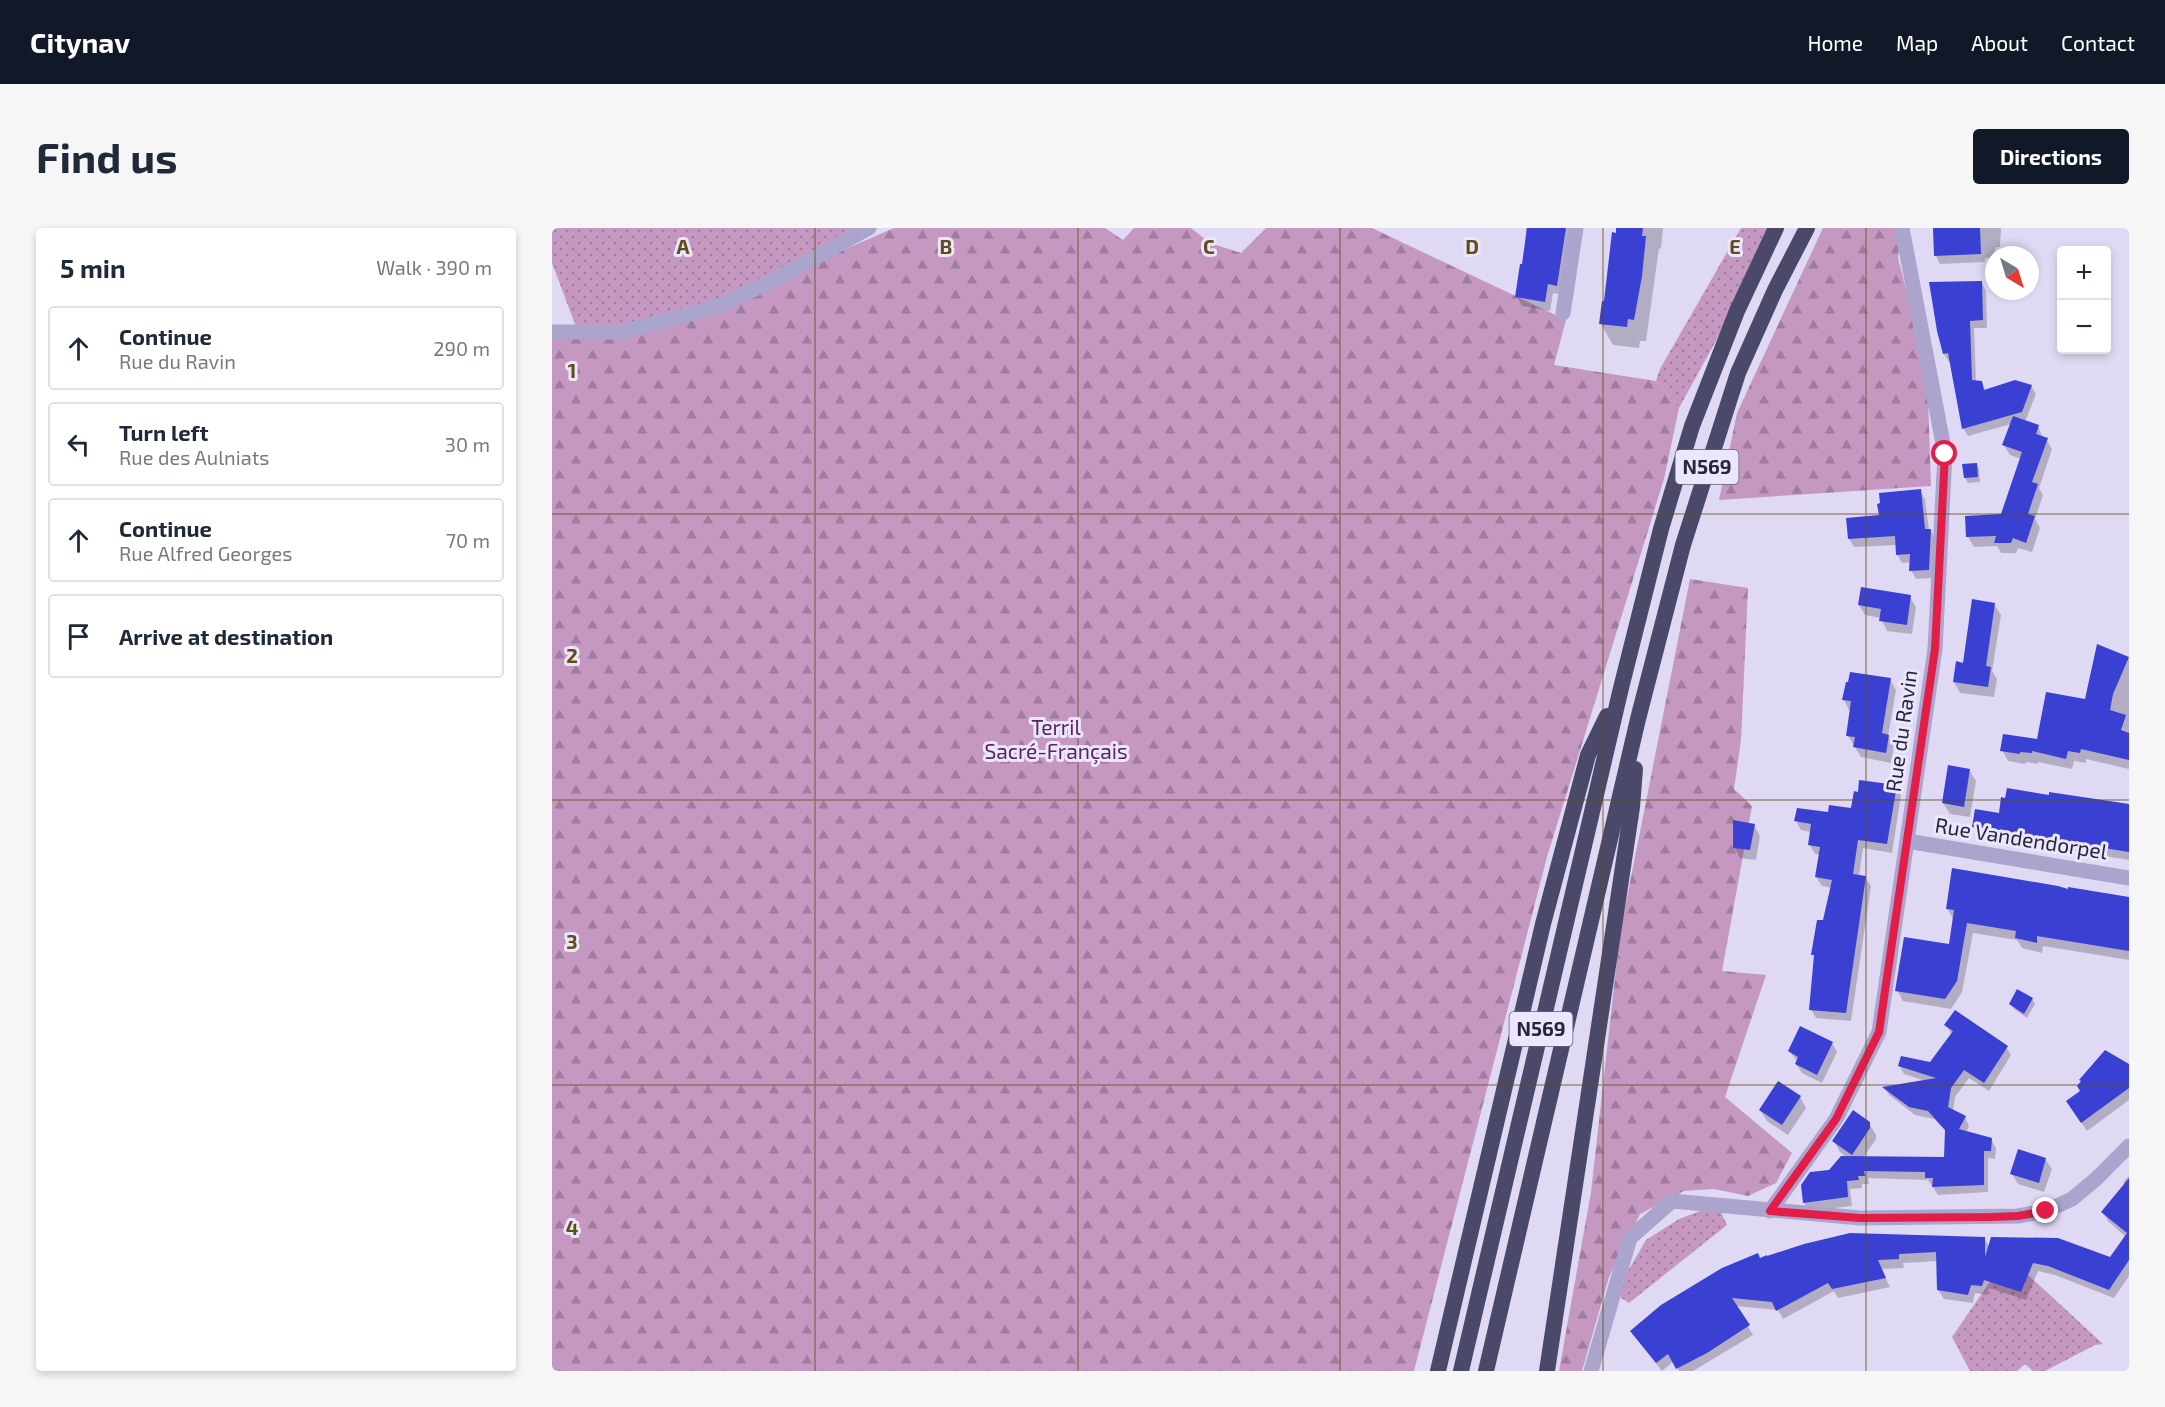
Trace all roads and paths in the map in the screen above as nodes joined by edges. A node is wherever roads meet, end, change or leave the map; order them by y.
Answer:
1 (869, 228) edge
2 (1576, 228) edge
3 (1776, 228) edge
4 (1808, 228) edge
5 (1902, 228) edge
6 (1563, 313) dead end
7 (552, 332) edge
8 (1621, 688) junction
9 (1638, 719) junction
10 (1907, 841) junction
11 (2129, 878) edge
12 (2129, 1146) edge
13 (1770, 1211) junction
14 (1438, 1371) edge
15 (1461, 1371) edge
16 (1486, 1371) edge
17 (1547, 1371) edge
18 (1591, 1371) edge

1 - 7 street
2 - 6 street
3 - 8 highway, N569
4 - 9 highway, N569
5 - 10 street, Rue du Ravin
8 - 14 highway
8 - 15 highway, N569
9 - 16 highway, N569
9 - 17 highway
10 - 11 street, Rue Vandendorpel
10 - 13 street, Rue du Ravin
12 - 13 street
13 - 18 street

